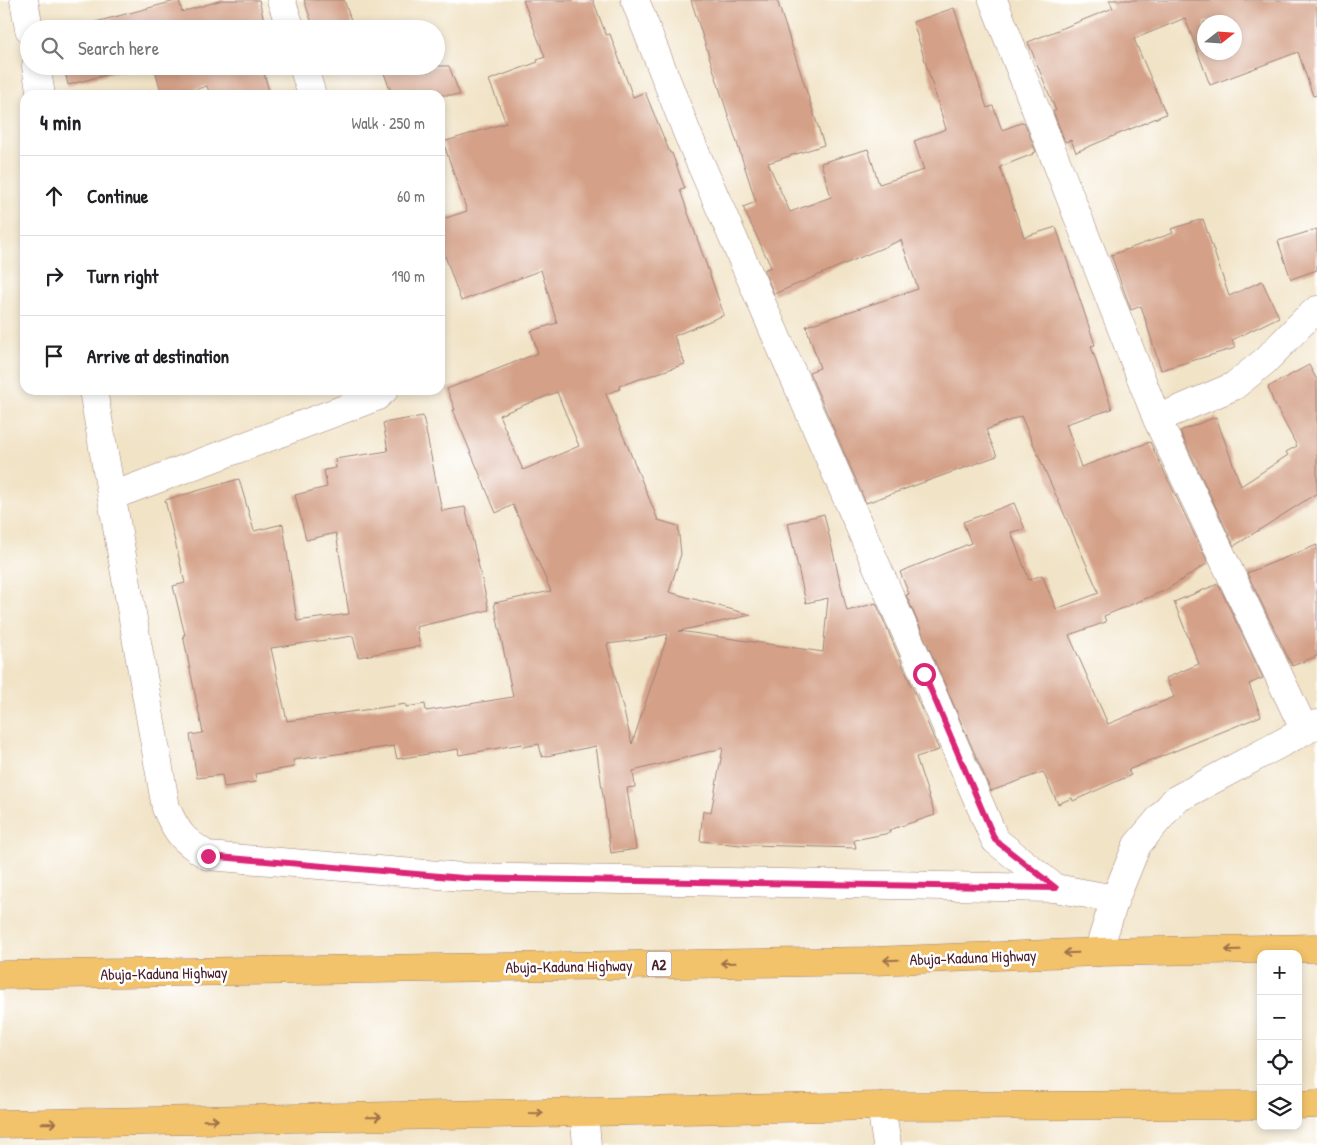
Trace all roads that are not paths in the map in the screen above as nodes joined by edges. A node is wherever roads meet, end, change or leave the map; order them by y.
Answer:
1 (24, 0) edge
2 (281, 0) edge
3 (635, 0) edge
4 (993, 0) edge
5 (27, 20) edge
6 (288, 20) edge
7 (38, 75) edge
8 (306, 75) edge
9 (40, 90) edge
10 (310, 90) edge
11 (1317, 310) edge
12 (94, 395) edge
13 (378, 395) edge
14 (1157, 419) junction
15 (112, 496) junction
16 (1311, 727) edge
17 (1056, 888) junction
18 (1115, 899) junction
19 (1317, 948) edge
20 (1098, 952) junction
21 (0, 975) edge
22 (1302, 1104) edge
23 (1317, 1104) edge
24 (1257, 1105) edge
25 (881, 1106) junction
26 (584, 1112) junction
27 (0, 1124) edge
28 (587, 1145) edge
29 (887, 1145) edge

1 - 5 street
2 - 6 street
3 - 17 street
4 - 14 street
7 - 9 street
8 - 10 street
11 - 14 street
12 - 15 street
13 - 15 street
14 - 16 street
15 - 17 street
16 - 18 street
17 - 18 street
18 - 20 street
19 -> 20 highway, Abuja-Kaduna Highway / A2
20 -> 21 highway, Abuja-Kaduna Highway / A2
22 - 23 highway
24 - 25 highway
25 - 26 highway
25 - 29 street
27 -> 26 highway
26 - 28 street

